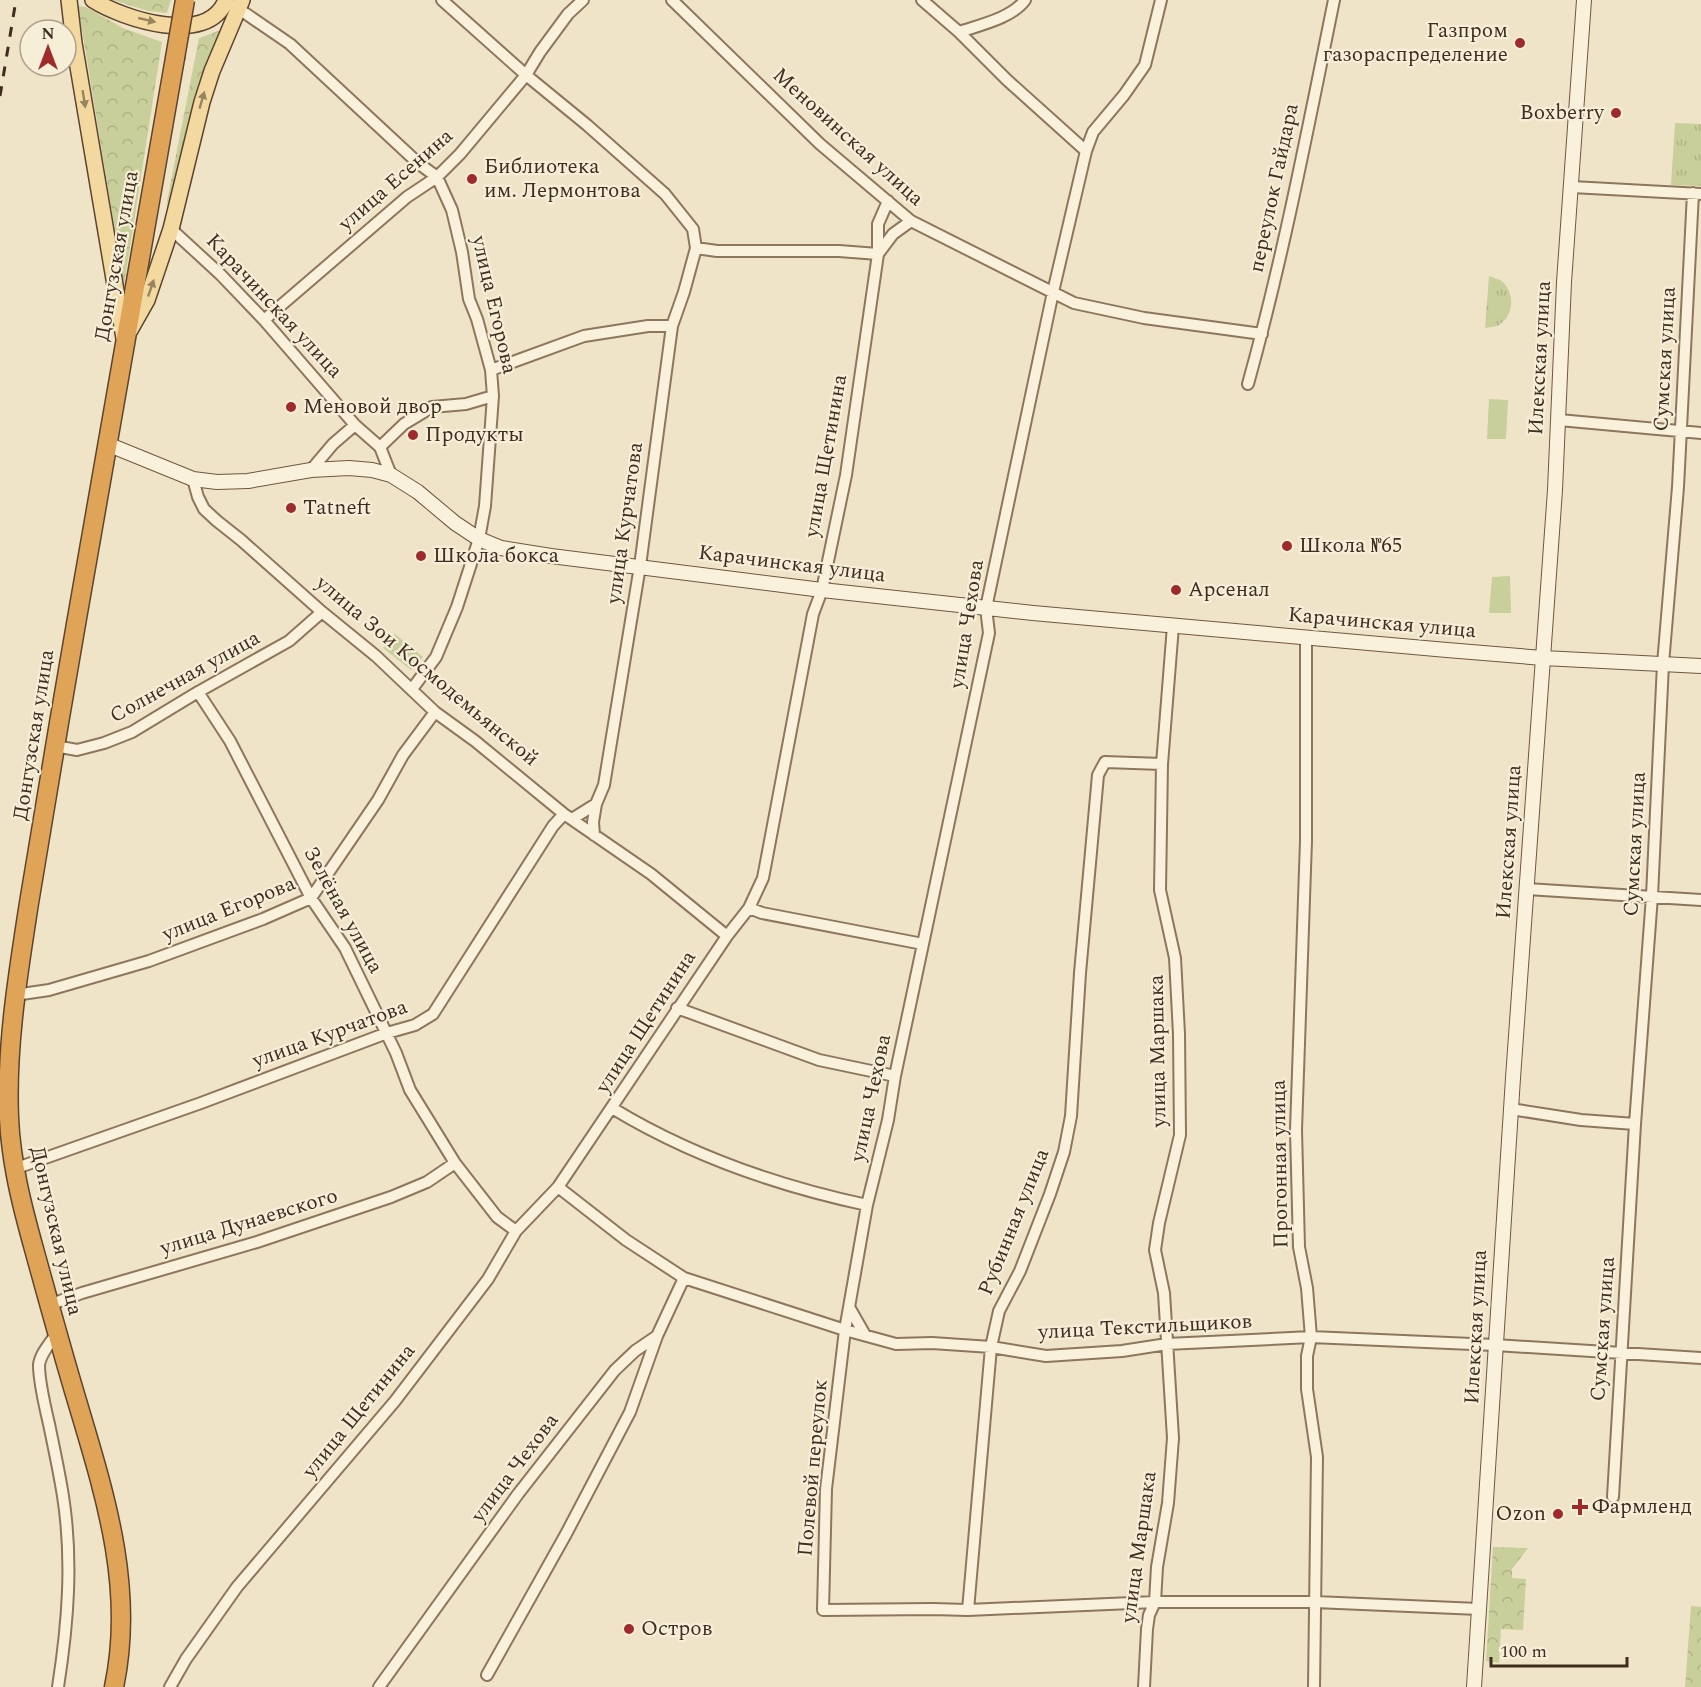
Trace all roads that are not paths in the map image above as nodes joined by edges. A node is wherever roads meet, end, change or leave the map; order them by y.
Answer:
1 (69, 0) edge
2 (93, 0) edge
3 (185, 0) edge
4 (226, 0) edge
5 (442, 0) edge
6 (583, 0) edge
7 (672, 0) edge
8 (922, 0) edge
9 (1025, 0) edge
10 (1161, 0) edge
11 (1334, 0) edge
12 (1584, 0) edge
13 (240, 4) edge
14 (959, 32) junction
15 (526, 75) junction
16 (1086, 151) junction
17 (436, 177) junction
18 (1572, 187) junction
19 (1697, 194) edge
20 (888, 201) junction
21 (911, 221) junction
22 (171, 229) junction
23 (696, 248) junction
24 (878, 254) junction
25 (1053, 292) junction
26 (264, 320) junction
27 (672, 326) junction
28 (1262, 334) junction
29 (124, 340) junction
30 (491, 370) junction
31 (1248, 384) dead end
32 (493, 396) junction
33 (1559, 420) junction
34 (355, 425) junction
35 (1680, 430) junction
36 (1701, 433) edge
37 (107, 444) junction
38 (380, 447) junction
39 (311, 470) junction
40 (391, 475) junction
41 (193, 479) junction
42 (479, 539) junction
43 (640, 566) junction
44 (822, 590) junction
45 (986, 608) junction
46 (322, 612) junction
47 (1173, 626) junction
48 (1306, 638) junction
49 (1543, 658) junction
50 (1664, 664) junction
51 (1701, 666) edge
52 (412, 689) junction
53 (198, 692) junction
54 (435, 712) junction
55 (55, 746) junction
56 (1162, 764) junction
57 (596, 804) junction
58 (568, 816) junction
59 (594, 835) junction
60 (1527, 889) junction
61 (1652, 897) junction
62 (311, 898) junction
63 (1701, 900) edge
64 (749, 908) junction
65 (727, 936) junction
66 (923, 944) junction
67 (15, 995) junction
68 (678, 1008) junction
69 (387, 1033) junction
70 (895, 1076) junction
71 (612, 1108) junction
72 (1511, 1109) junction
73 (1635, 1124) junction
74 (455, 1163) junction
75 (14, 1169) junction
76 (558, 1187) junction
77 (867, 1205) junction
78 (516, 1232) junction
79 (684, 1278) junction
80 (49, 1305) junction
81 (849, 1307) junction
82 (845, 1330) junction
83 (57, 1333) junction
84 (865, 1335) junction
85 (657, 1336) junction
86 (1311, 1337) junction
87 (1167, 1344) junction
88 (1495, 1345) junction
89 (991, 1347) junction
90 (1621, 1353) junction
91 (1701, 1358) edge
92 (1613, 1497) dead end
93 (1155, 1602) junction
94 (1315, 1602) junction
95 (1479, 1609) junction
96 (968, 1610) junction
97 (487, 1675) dead end
98 (58, 1687) edge
99 (114, 1687) edge
100 (170, 1687) edge
101 (379, 1687) edge
102 (1144, 1687) edge
103 (1314, 1687) edge
104 (1474, 1687) edge

1 -> 29 main road
2 -> 4 main road
3 - 29 highway, Донгузская улица, bridge
5 - 15 street
6 - 15 street, улица Есенина
7 - 20 street, Меновинская улица
8 - 14 street
9 - 14 street
10 - 16 street, улица Чехова
11 - 28 street, переулок Гайдара
12 - 18 street, Илекская улица
13 - 17 street, улица Егорова
22 -> 13 main road
14 - 16 street
15 - 17 street, улица Есенина
15 - 23 street
16 - 25 street, улица Чехова
17 - 26 street, улица Есенина
17 - 30 street, улица Егорова
18 - 19 street
18 - 33 street, Илекская улица
19 - 35 street, Сумская улица
20 - 21 street, Меновинская улица
20 - 24 street, улица Щетинина
21 - 24 street
21 - 25 street, Меновинская улица
22 - 26 street, Карачинская улица
29 -> 22 main road
23 - 24 street
23 - 27 street, улица Курчатова
24 - 44 street, улица Щетинина
25 - 28 street, Меновинская улица
25 - 45 street, улица Чехова
26 - 34 street, Карачинская улица
27 - 30 street
27 - 43 street, улица Курчатова
28 - 31 street, переулок Гайдара
29 - 37 highway, Донгузская улица
30 - 32 street, улица Егорова
32 - 38 street
32 - 42 street, улица Егорова
33 - 35 street
33 - 49 street, Илекская улица
34 - 38 street, Карачинская улица
34 - 39 street
35 - 36 street
35 - 50 street, Сумская улица
37 - 41 street
37 - 55 highway, Донгузская улица
38 - 40 street, Карачинская улица
39 - 40 street
39 - 41 street
40 - 42 street, Карачинская улица
41 - 46 street, улица Зои Космодемьянской
42 - 43 street, Карачинская улица
42 - 52 street, улица Егорова
43 - 44 street, Карачинская улица
43 - 57 street, улица Курчатова
44 - 45 street, Карачинская улица
44 - 64 street, улица Щетинина
45 - 47 street, Карачинская улица
45 - 66 street, улица Чехова
46 - 52 street, улица Зои Космодемьянской
46 - 53 street, Солнечная улица
47 - 48 street, Карачинская улица
47 - 56 street, улица Маршака
48 - 49 street, Карачинская улица
48 - 86 street, Прогонная улица
49 - 50 street, Карачинская улица
49 - 60 street, Илекская улица
50 - 51 street, Карачинская улица
50 - 61 street, Сумская улица
52 - 54 street, улица Зои Космодемьянской
53 - 55 street, Солнечная улица
53 - 62 street, Зелёная улица
54 - 58 street, улица Зои Космодемьянской
54 - 62 street, улица Егорова
55 - 67 highway, Донгузская улица
56 - 87 street, улица Маршака
56 - 89 street, Рубинная улица
57 - 58 street, улица Курчатова
57 - 59 street, улица Курчатова
58 - 59 street, улица Зои Космодемьянской
58 - 69 street, улица Курчатова
59 - 65 street, улица Зои Космодемьянской
60 - 61 street
60 - 72 street, Илекская улица
61 - 63 street
61 - 73 street, Сумская улица
62 - 67 street, улица Егорова
62 - 69 street, Зелёная улица
64 - 65 street, улица Щетинина
64 - 66 street
65 - 68 street, улица Щетинина
66 - 70 street, улица Чехова
67 - 75 highway, Донгузская улица
68 - 70 street
68 - 71 street, улица Щетинина
69 - 74 street, Зелёная улица
69 - 75 street, улица Курчатова
70 - 77 street, улица Чехова
71 - 76 street, улица Щетинина
71 - 77 street
72 - 73 street
72 - 88 street, Илекская улица
73 - 90 street, Сумская улица
74 - 78 street, Зелёная улица
74 - 80 street, улица Дунаевского
75 - 80 highway, Донгузская улица
76 - 78 street, улица Щетинина
76 - 79 street, улица Текстильщиков
77 - 81 street, улица Чехова
78 - 100 street, улица Щетинина
79 - 82 street, улица Текстильщиков
79 - 85 street, улица Чехова
80 - 83 highway, Донгузская улица
81 - 82 street, улица Чехова
81 - 84 street
82 - 84 street, улица Текстильщиков
82 - 96 street, Полевой переулок
83 - 98 street
83 - 99 highway, Донгузская улица
84 - 89 street, улица Текстильщиков
85 - 97 street
85 - 101 street, улица Чехова
86 - 87 street, улица Текстильщиков
86 - 88 street, улица Текстильщиков
86 - 94 street, Прогонная улица
87 - 89 street, улица Текстильщиков
87 - 93 street, улица Маршака
88 - 90 street, улица Текстильщиков
88 - 95 street, Илекская улица
89 - 96 street, Рубинная улица
90 - 91 street, улица Текстильщиков
90 - 92 street, Сумская улица
93 - 94 street
93 - 96 street
93 - 102 street, улица Маршака
94 - 95 street
94 - 103 street, Прогонная улица
95 - 104 street, Илекская улица

